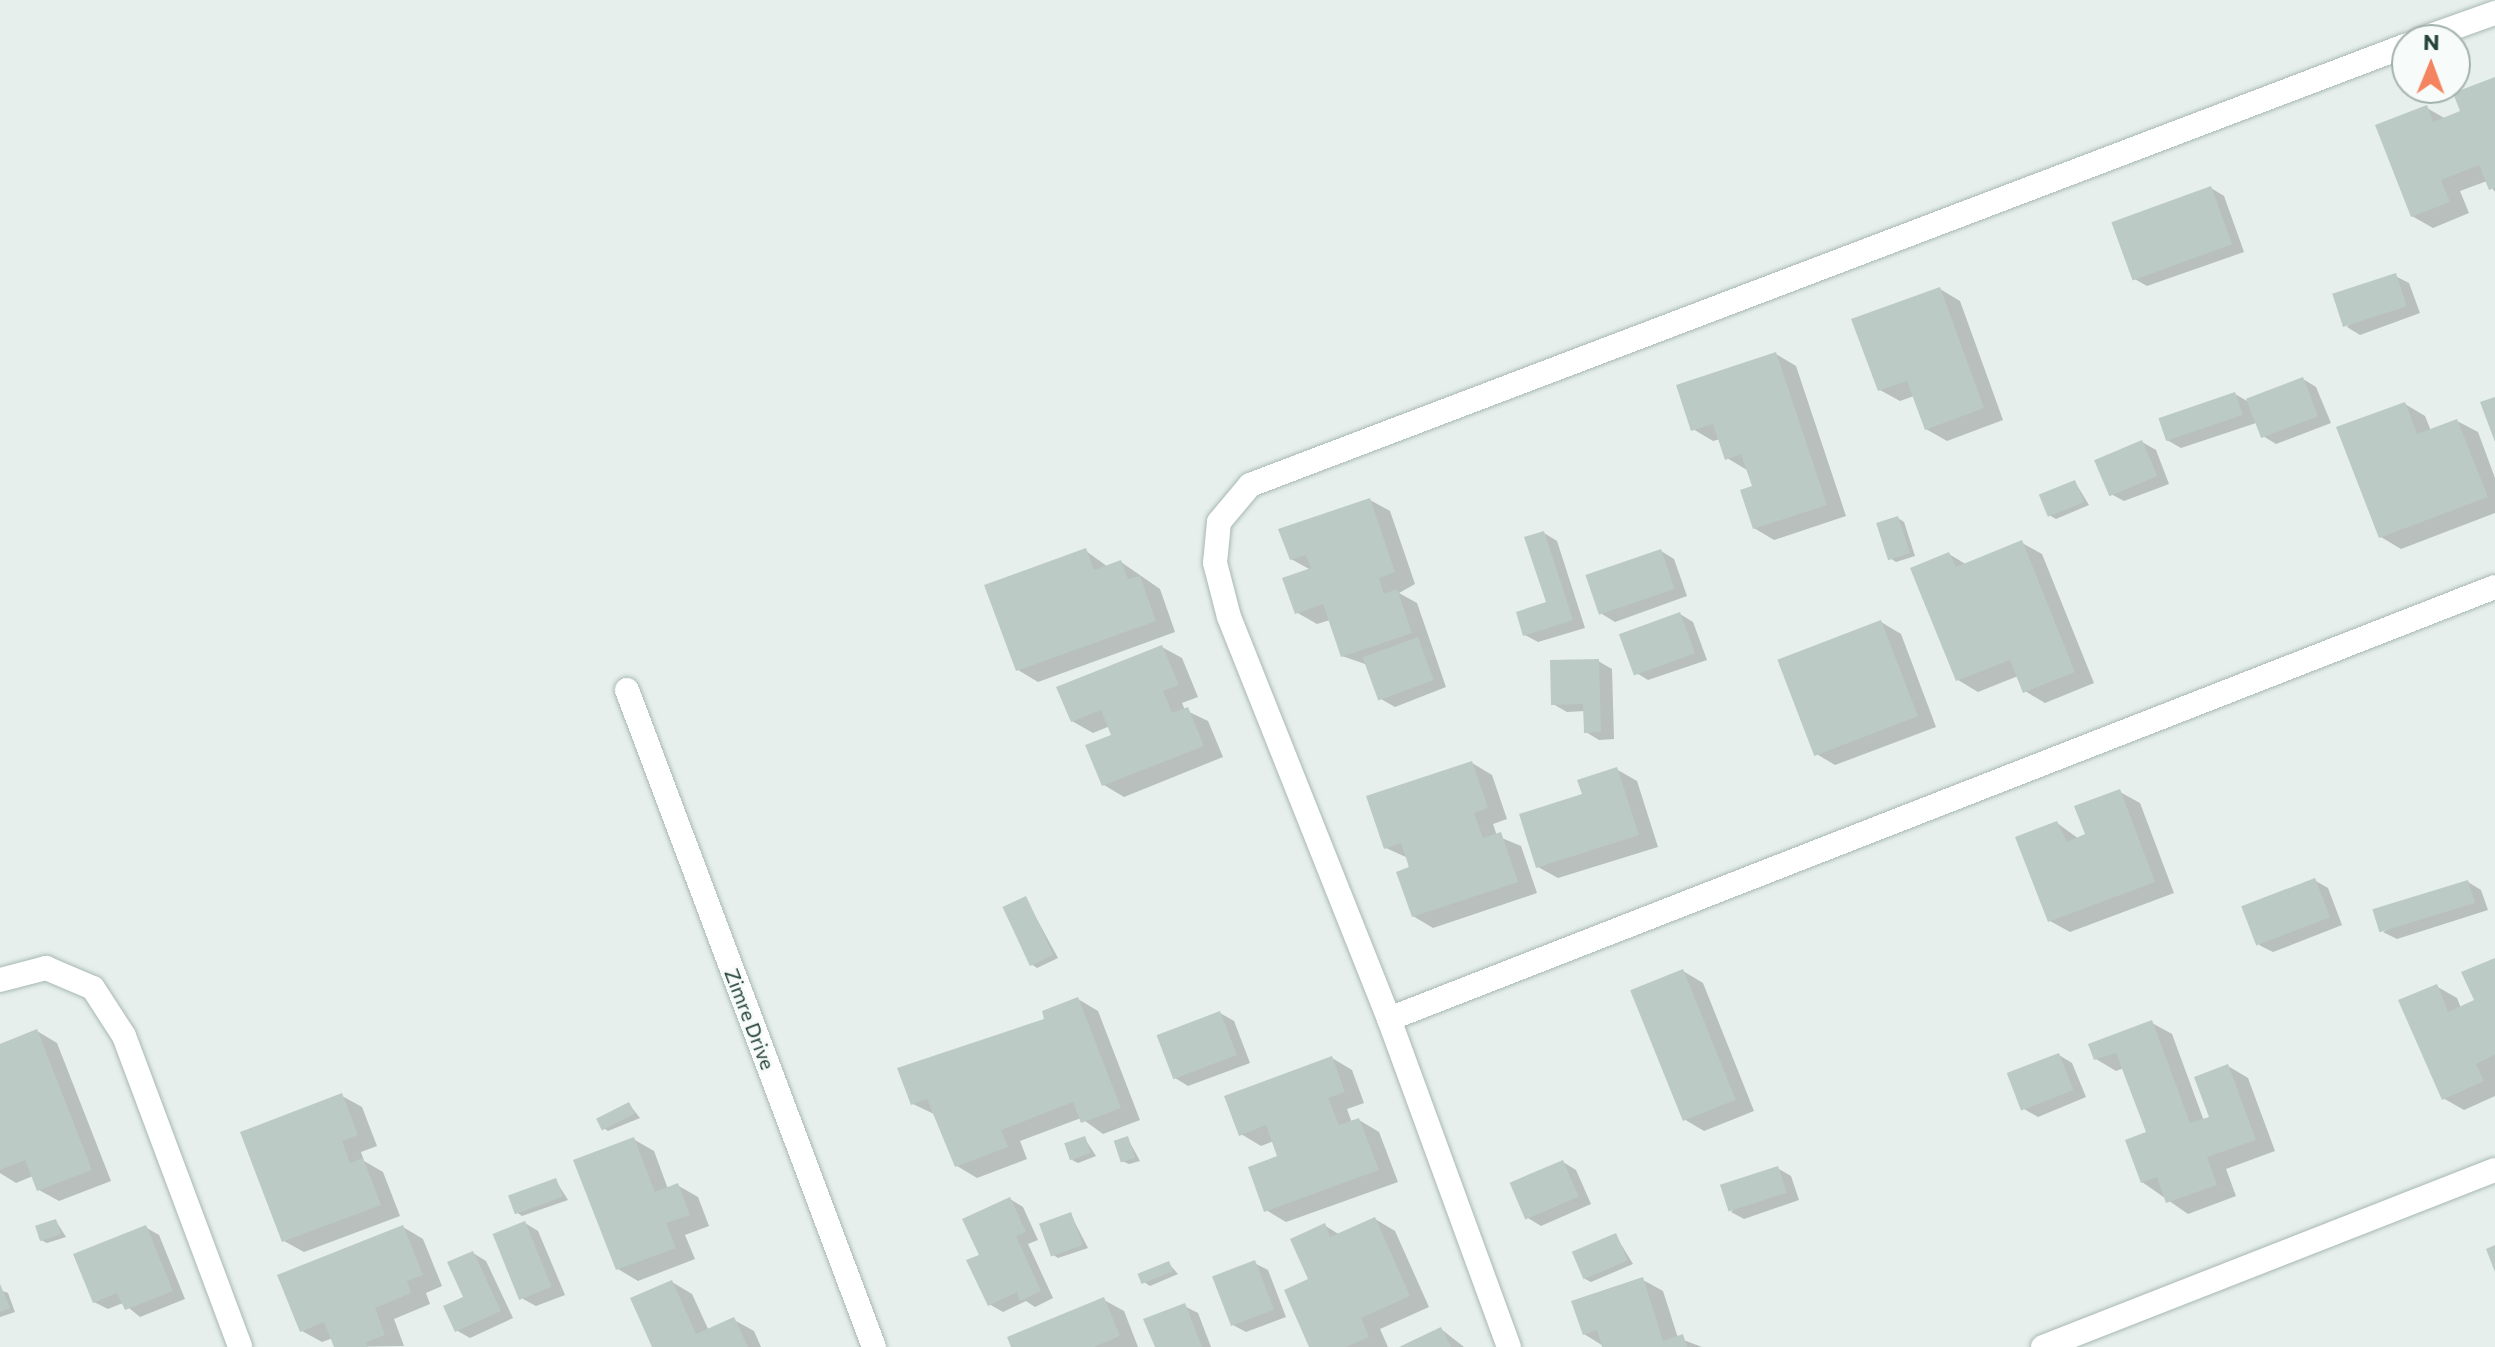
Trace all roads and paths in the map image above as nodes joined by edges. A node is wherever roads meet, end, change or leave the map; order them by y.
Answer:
1 (2495, 13) edge
2 (2464, 24) edge
3 (2391, 51) edge
4 (2495, 587) edge
5 (627, 690) dead end
6 (0, 980) edge
7 (1389, 1019) junction
8 (2495, 1170) edge
9 (240, 1347) edge
10 (874, 1347) edge
11 (1509, 1347) edge
12 (2043, 1347) edge

1 - 2 street
3 - 7 street
4 - 7 street
5 - 10 street, Zimre Drive
6 - 9 street
7 - 11 street
8 - 12 street

